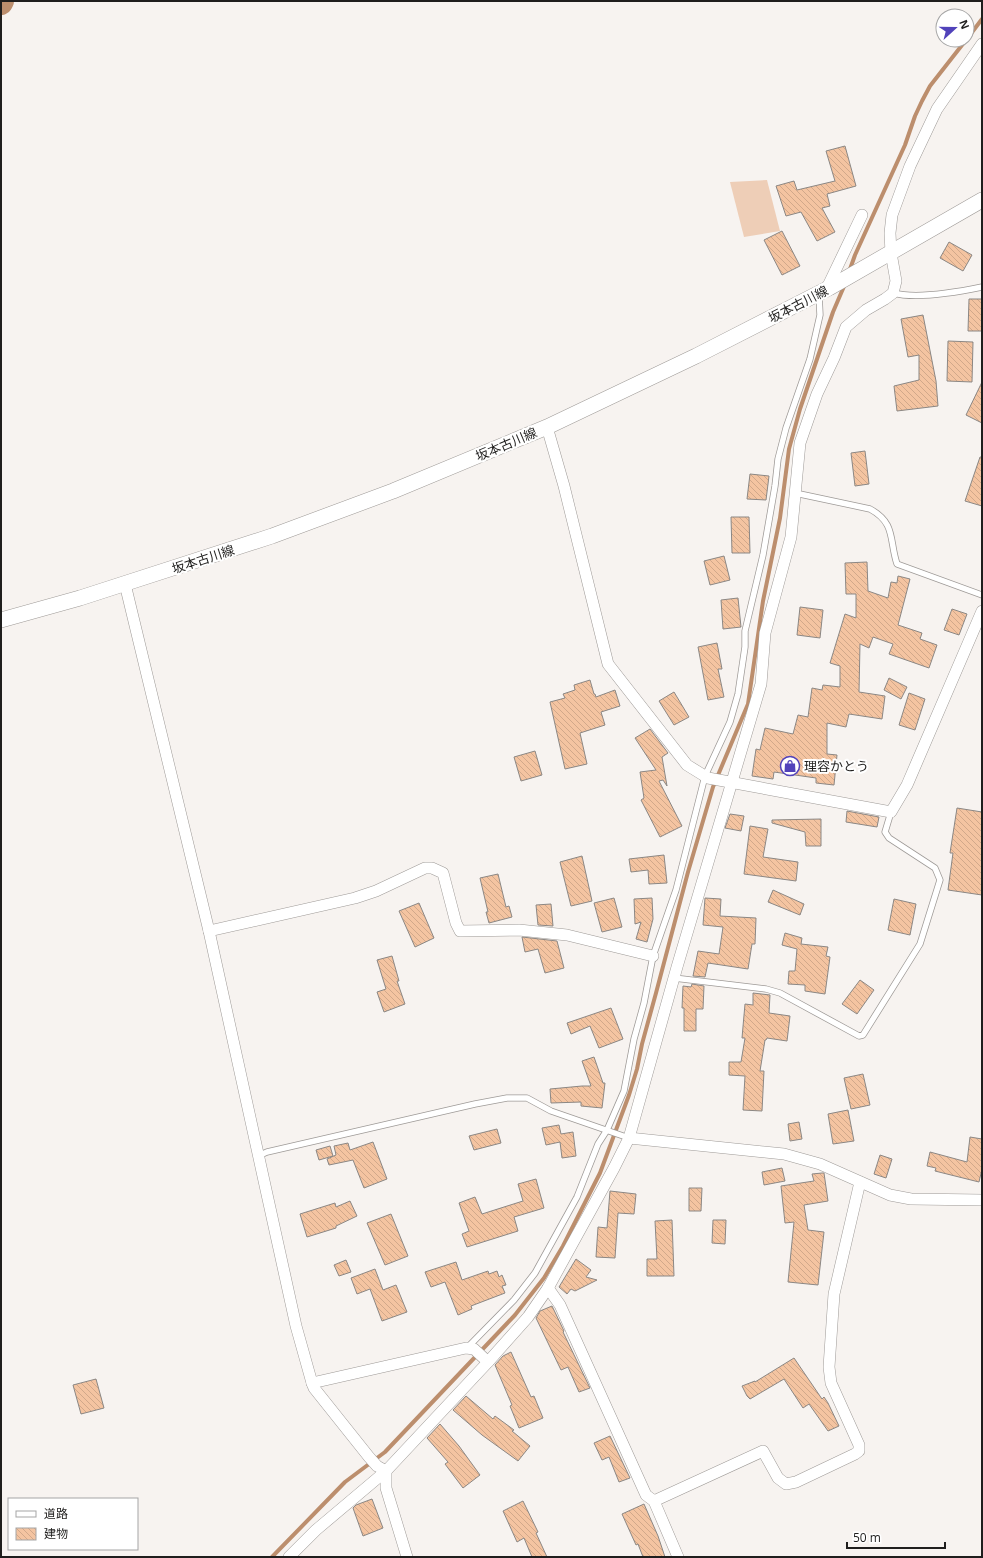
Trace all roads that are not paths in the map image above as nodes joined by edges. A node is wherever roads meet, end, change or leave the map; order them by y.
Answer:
1 (982, 44) edge
2 (982, 200) edge
3 (862, 215) dead end
4 (891, 253) junction
5 (982, 287) edge
6 (825, 290) junction
7 (893, 293) junction
8 (547, 427) junction
9 (795, 493) junction
10 (125, 584) junction
11 (982, 595) edge
12 (982, 611) edge
13 (1, 620) edge
14 (706, 777) junction
15 (731, 782) junction
16 (891, 812) junction
17 (209, 931) junction
18 (653, 956) junction
19 (674, 978) junction
20 (608, 1131) junction
21 (626, 1137) junction
22 (258, 1156) junction
23 (860, 1182) junction
24 (982, 1200) edge
25 (548, 1288) junction
26 (470, 1349) junction
27 (486, 1360) junction
28 (312, 1383) junction
29 (381, 1468) junction
30 (654, 1501) junction
31 (289, 1557) edge
32 (407, 1557) edge
33 (678, 1557) edge

1 - 4 street
2 - 4 main road, 坂本古川線
3 - 6 street
4 - 6 main road, 坂本古川線
4 - 7 street
5 - 7 lane
6 - 8 main road, 坂本古川線
6 - 14 lane
7 - 9 street
8 - 10 main road, 坂本古川線
8 - 14 street
9 - 11 lane
9 - 15 street
10 - 13 main road, 坂本古川線
10 - 17 street
12 - 16 street
14 - 15 street
14 - 18 lane
15 - 16 street
15 - 19 street
16 - 19 lane
17 - 18 street
17 - 22 street
18 - 20 lane
19 - 21 street
20 - 21 lane
20 - 22 lane
20 - 26 lane
21 - 23 street
21 - 25 street
22 - 28 street
23 - 24 street
23 - 30 street
25 - 27 street
25 - 30 street
26 - 27 street
26 - 28 street
27 - 29 street
28 - 29 street
29 - 31 street
29 - 32 street
30 - 33 street

